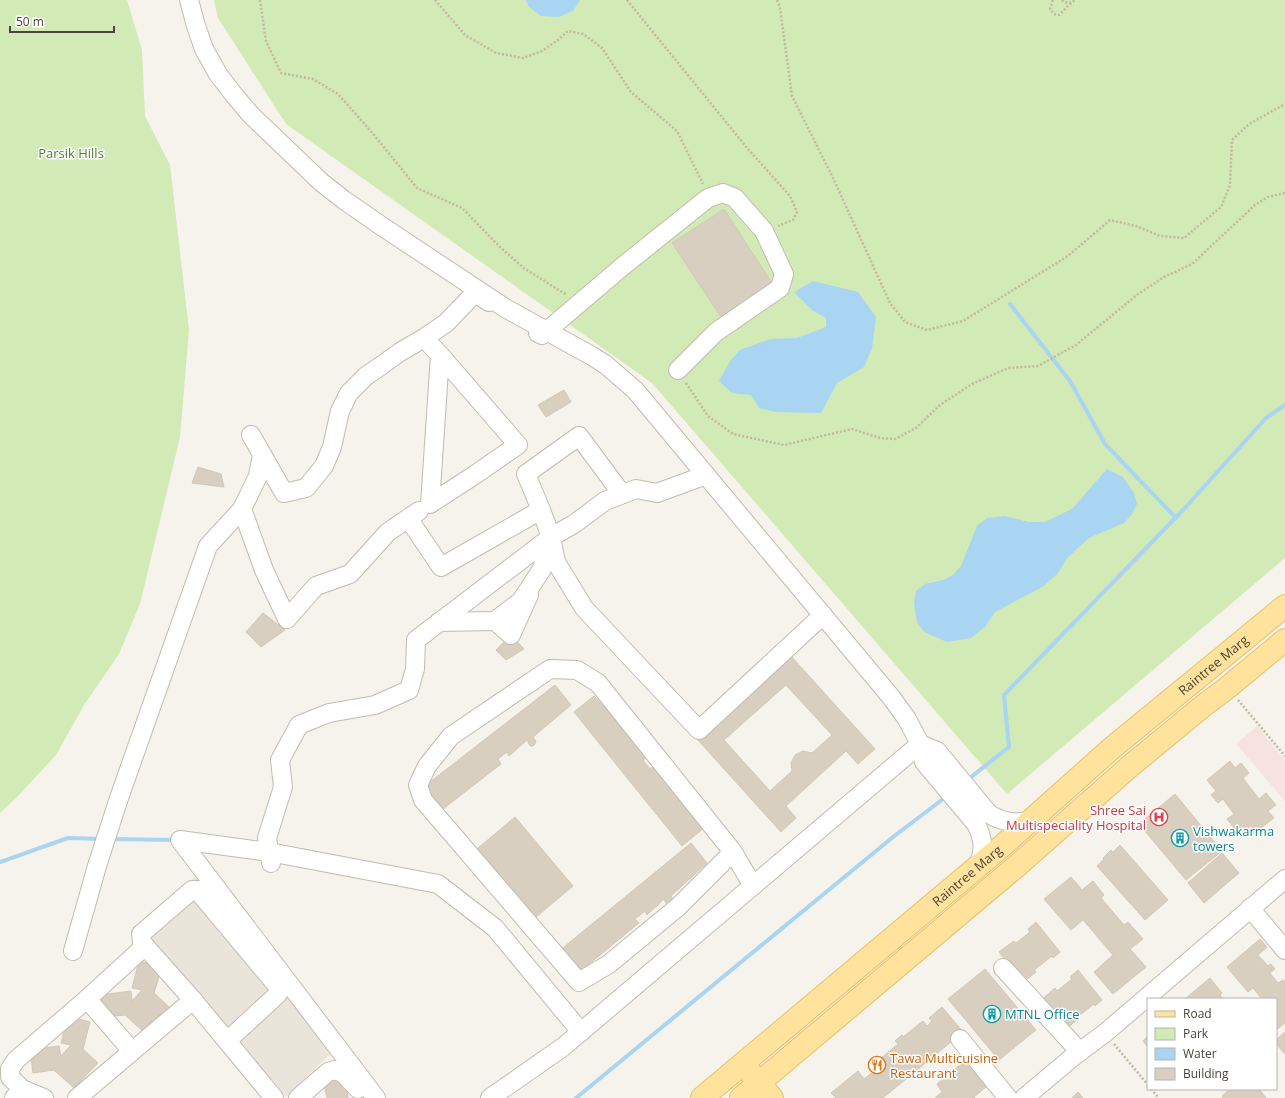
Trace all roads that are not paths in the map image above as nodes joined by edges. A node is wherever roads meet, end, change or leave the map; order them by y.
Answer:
1 (189, 0) edge
2 (547, 331) junction
3 (424, 338) junction
4 (440, 355) junction
5 (678, 370) road end
6 (251, 435) dead end
7 (518, 445) junction
8 (262, 455) junction
9 (526, 474) junction
10 (706, 476) junction
11 (622, 494) junction
12 (430, 504) junction
13 (242, 509) junction
14 (541, 510) junction
15 (410, 518) junction
16 (551, 537) junction
17 (1285, 606) edge
18 (823, 615) junction
19 (439, 622) junction
20 (1285, 640) edge
21 (920, 744) junction
22 (968, 801) junction
23 (1030, 821) junction
24 (733, 852) junction
25 (270, 858) junction
26 (977, 867) junction
27 (1285, 879) edge
28 (753, 886) junction
29 (1250, 908) junction
30 (145, 946) junction
31 (1285, 950) edge
32 (73, 951) dead end
33 (1003, 968) dead end
34 (87, 999) junction
35 (193, 1000) junction
36 (586, 1028) junction
37 (960, 1039) dead end
38 (226, 1040) junction
39 (132, 1051) junction
40 (1080, 1052) junction
41 (743, 1064) junction
42 (724, 1080) junction
43 (765, 1090) edge
44 (18, 1094) edge
45 (44, 1098) edge
46 (77, 1098) edge
47 (274, 1098) edge
48 (298, 1098) edge
49 (366, 1098) edge
50 (376, 1098) edge
51 (490, 1098) edge
52 (702, 1098) edge
53 (740, 1098) edge
54 (1008, 1098) edge
55 (1024, 1098) edge

1 - 2 street
2 - 3 street
2 - 5 street
2 - 10 street
3 - 4 street
3 - 8 street
4 - 7 street
4 - 12 street
6 - 8 street
7 - 9 street
7 - 12 street
8 - 13 street
9 - 11 street
9 - 14 street
10 - 11 street
10 - 18 street
11 - 16 street
12 - 15 street
13 - 15 street
13 - 32 street
14 - 15 street
14 - 16 street
16 - 18 street
16 - 19 street
16 - 19 street
17 - 23 main road, Raintree Marg
18 - 21 street
19 - 25 street
20 - 43 main road, Raintree Marg
21 - 22 street
21 - 28 street
22 - 23 street
22 - 26 street
23 - 26 main road, Raintree Marg
24 - 24 street
24 - 28 street
25 - 36 street
25 - 50 street
26 - 41 main road, Raintree Marg
27 - 29 street
28 - 36 street
29 - 31 street
29 - 40 street
30 - 34 street
30 - 35 street
30 - 38 street
33 - 40 street
34 - 39 street
34 - 44 street
35 - 38 street
35 - 39 street
36 - 51 street
37 - 54 street
38 - 47 street
39 - 46 street
40 - 55 street
41 - 42 main road, Raintree Marg
41 - 43 main road
42 - 52 main road, Raintree Marg
42 - 53 main road
43 - 53 main road, Raintree Marg
44 - 45 street
48 - 49 street

